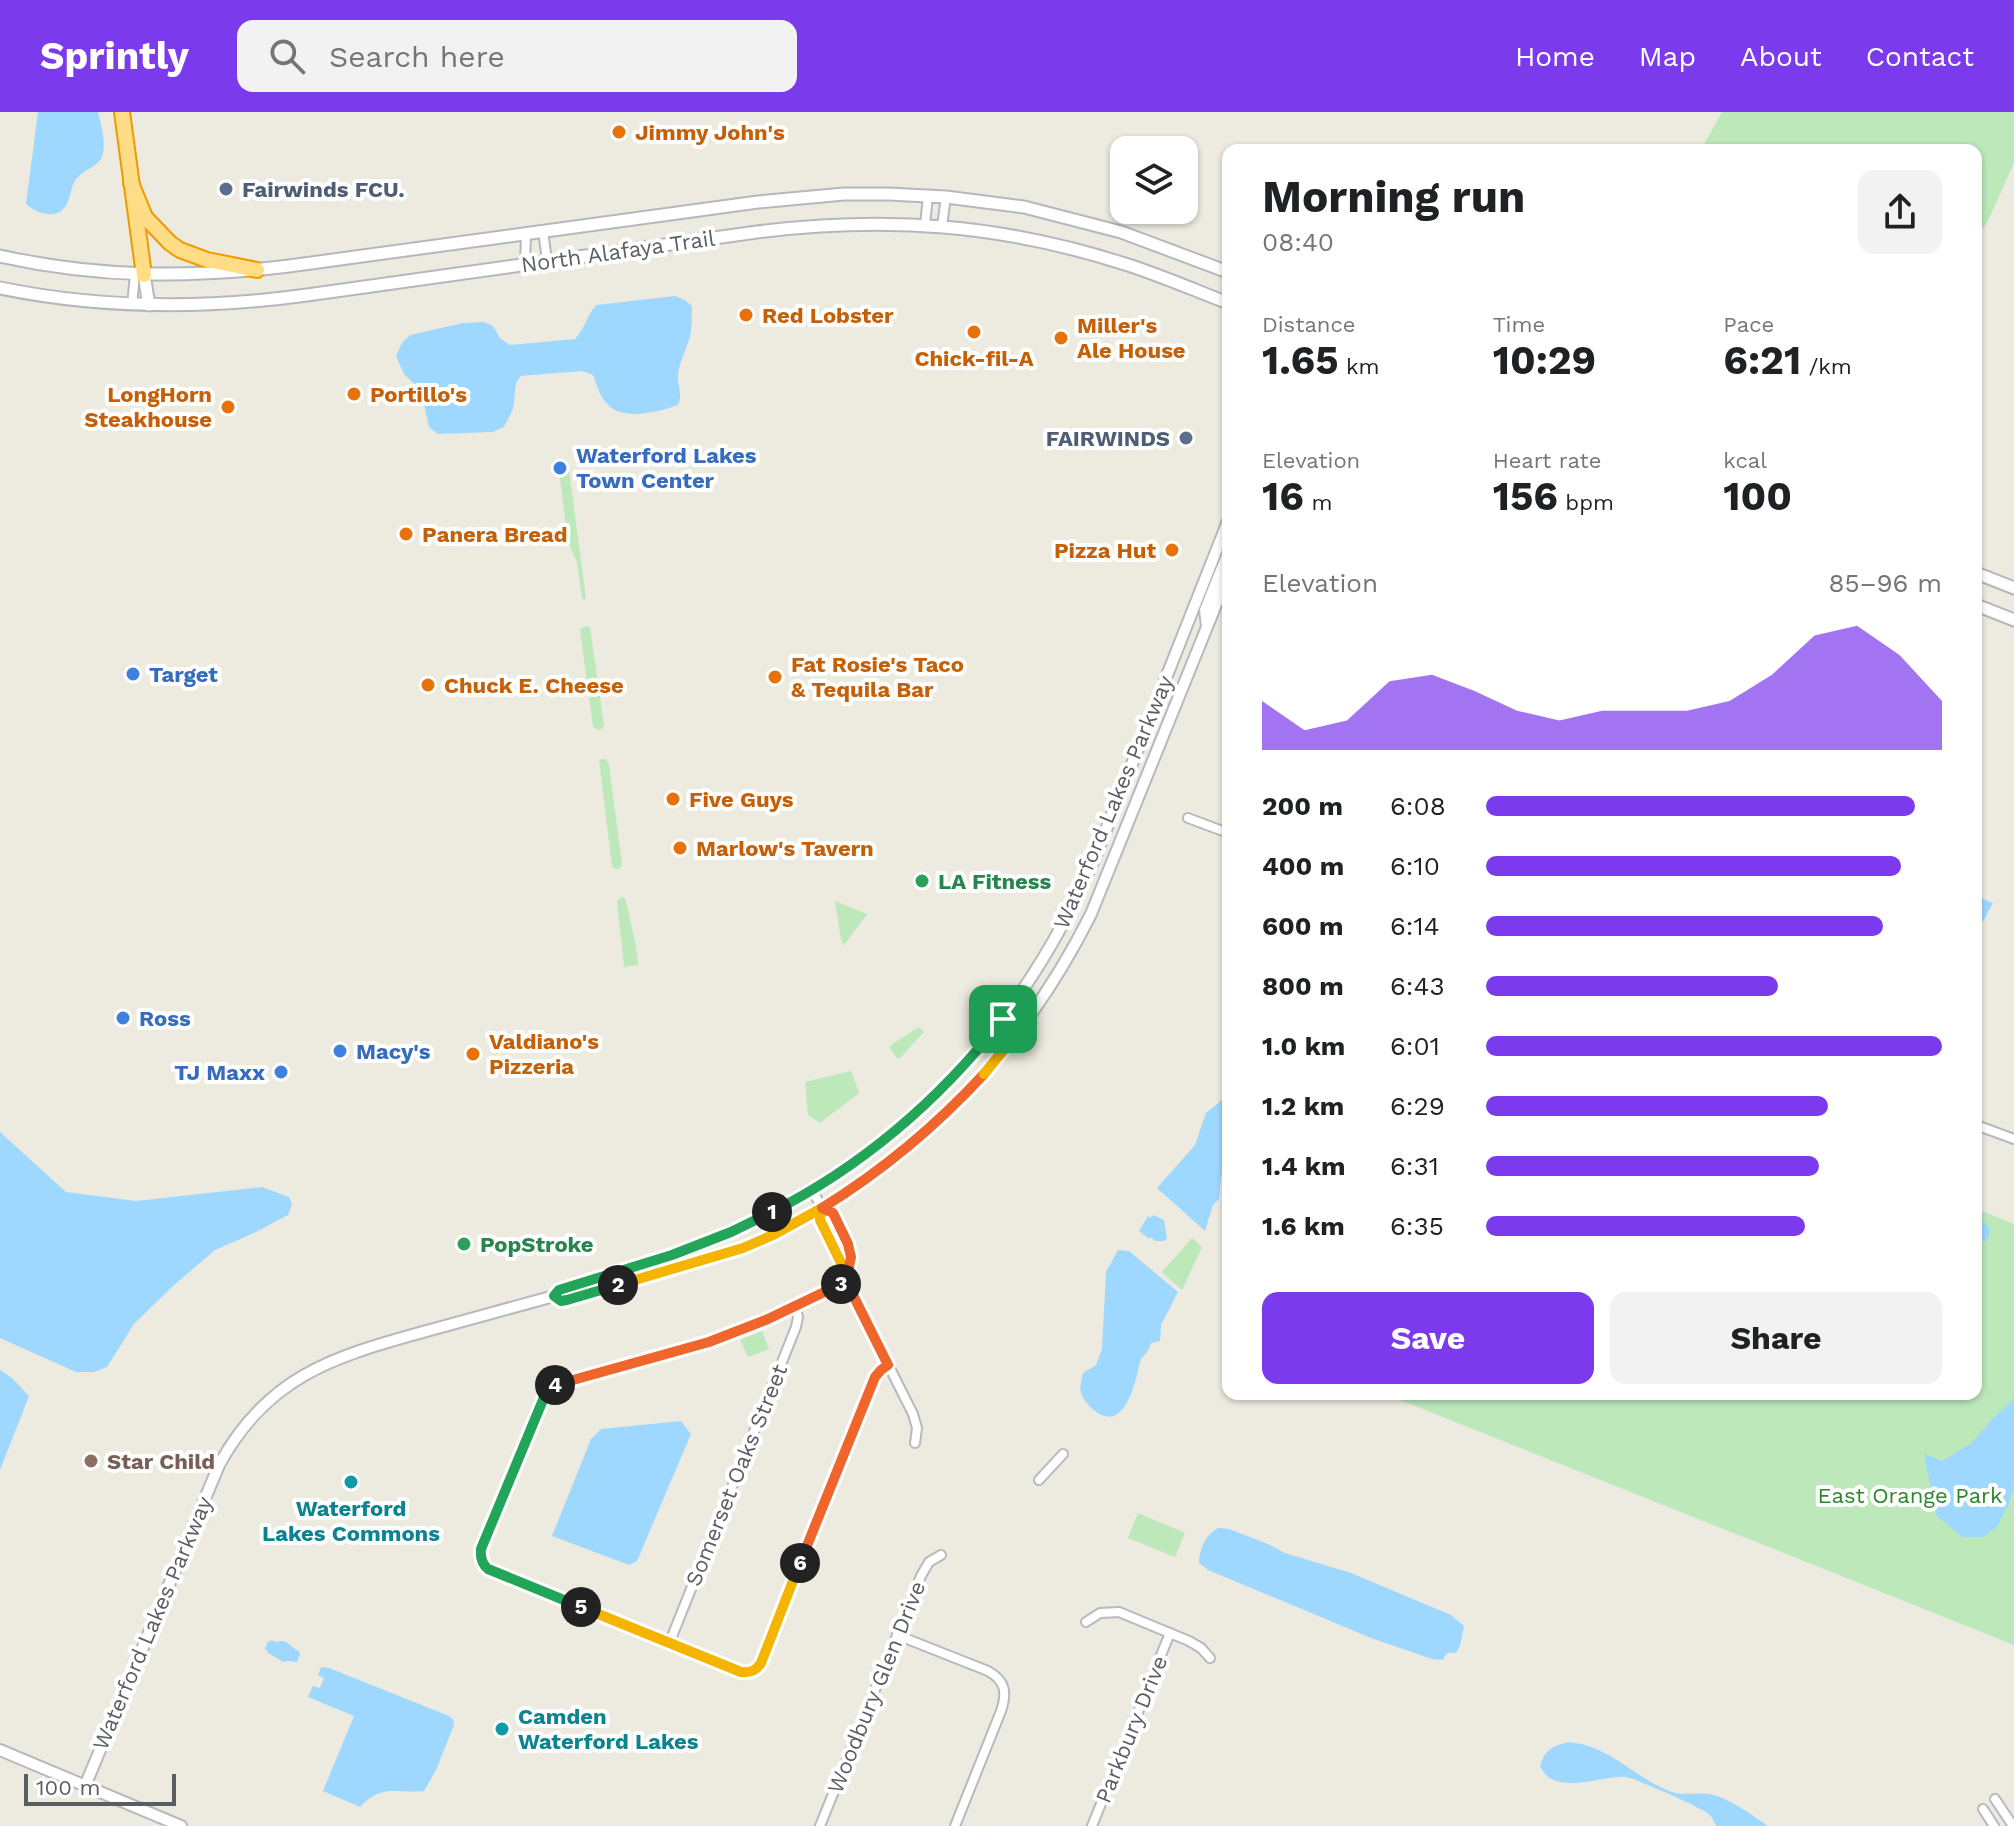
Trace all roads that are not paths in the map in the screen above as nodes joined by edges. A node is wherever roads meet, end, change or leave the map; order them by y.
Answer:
1 (122, 112) edge
2 (131, 183) junction
3 (928, 196) junction
4 (946, 197) junction
5 (925, 225) junction
6 (942, 226) junction
7 (543, 231) junction
8 (526, 234) junction
9 (0, 256) edge
10 (547, 260) junction
11 (525, 264) junction
12 (257, 270) junction
13 (1222, 270) edge
14 (139, 275) junction
15 (0, 288) edge
16 (1222, 301) edge
17 (132, 305) junction
18 (149, 305) junction
19 (1222, 536) edge
20 (1222, 568) edge
21 (1982, 575) edge
22 (2014, 588) edge
23 (1222, 590) edge
24 (1982, 607) edge
25 (2014, 620) edge
26 (1207, 628) junction
27 (1188, 818) dead end
28 (1222, 831) edge
29 (1003, 1019) junction
30 (1019, 1031) junction
31 (1982, 1127) edge
32 (2014, 1139) edge
33 (812, 1190) junction
34 (822, 1208) junction
35 (846, 1278) junction
36 (554, 1296) junction
37 (795, 1306) junction
38 (888, 1365) junction
39 (915, 1443) dead end
40 (1063, 1454) dead end
41 (1039, 1480) dead end
42 (941, 1555) dead end
43 (1086, 1622) dead end
44 (1170, 1633) junction
45 (897, 1635) junction
46 (669, 1644) junction
47 (1210, 1658) dead end
48 (0, 1750) edge
49 (85, 1786) junction
50 (1995, 1799) dead end
51 (1983, 1809) dead end
52 (181, 1826) edge
53 (820, 1826) edge
54 (955, 1826) edge
55 (1092, 1826) edge
56 (1994, 1826) edge
57 (2013, 1826) edge

1 - 2 highway
2 - 12 highway
2 - 14 highway
3 - 4 main road, North Alafaya Trail
3 - 5 street
3 - 7 main road, North Alafaya Trail
4 - 6 street
4 - 13 main road, North Alafaya Trail
5 - 6 main road, North Alafaya Trail
5 - 10 main road, North Alafaya Trail
6 - 16 main road, North Alafaya Trail
7 - 8 main road, North Alafaya Trail
7 - 10 street
8 - 11 street
8 - 12 main road, North Alafaya Trail
9 - 14 main road, North Alafaya Trail
10 - 11 main road, North Alafaya Trail
11 - 18 main road, North Alafaya Trail
12 - 14 main road, North Alafaya Trail
14 - 17 street
14 - 18 main road
15 - 17 main road, North Alafaya Trail
17 - 18 main road, North Alafaya Trail
19 - 29 street, Waterford Lakes Parkway
20 - 26 street
21 - 22 main road
23 - 26 street, Waterford Lakes Parkway
24 - 25 main road
26 - 30 street, Waterford Lakes Parkway
27 - 28 street
29 - 30 street
29 - 33 street, Waterford Lakes Parkway
30 - 34 street, Waterford Lakes Parkway
31 - 32 street
33 - 34 street
33 - 36 street, Waterford Lakes Parkway
34 - 35 street
34 - 35 street
34 - 36 street, Waterford Lakes Parkway
35 - 37 street
35 - 38 street
36 - 49 street, Waterford Lakes Parkway
37 - 46 street, Somerset Oaks Street
37 - 46 street
38 - 39 street
38 - 46 street
40 - 41 street
42 - 45 street, Woodbury Glen Drive
43 - 44 street, Parkbury Drive
44 - 47 street, Parkbury Drive
44 - 55 street, Parkbury Drive
45 - 53 street, Woodbury Glen Drive
45 - 54 street
48 - 49 street
49 - 52 street
50 - 57 street
51 - 56 street

